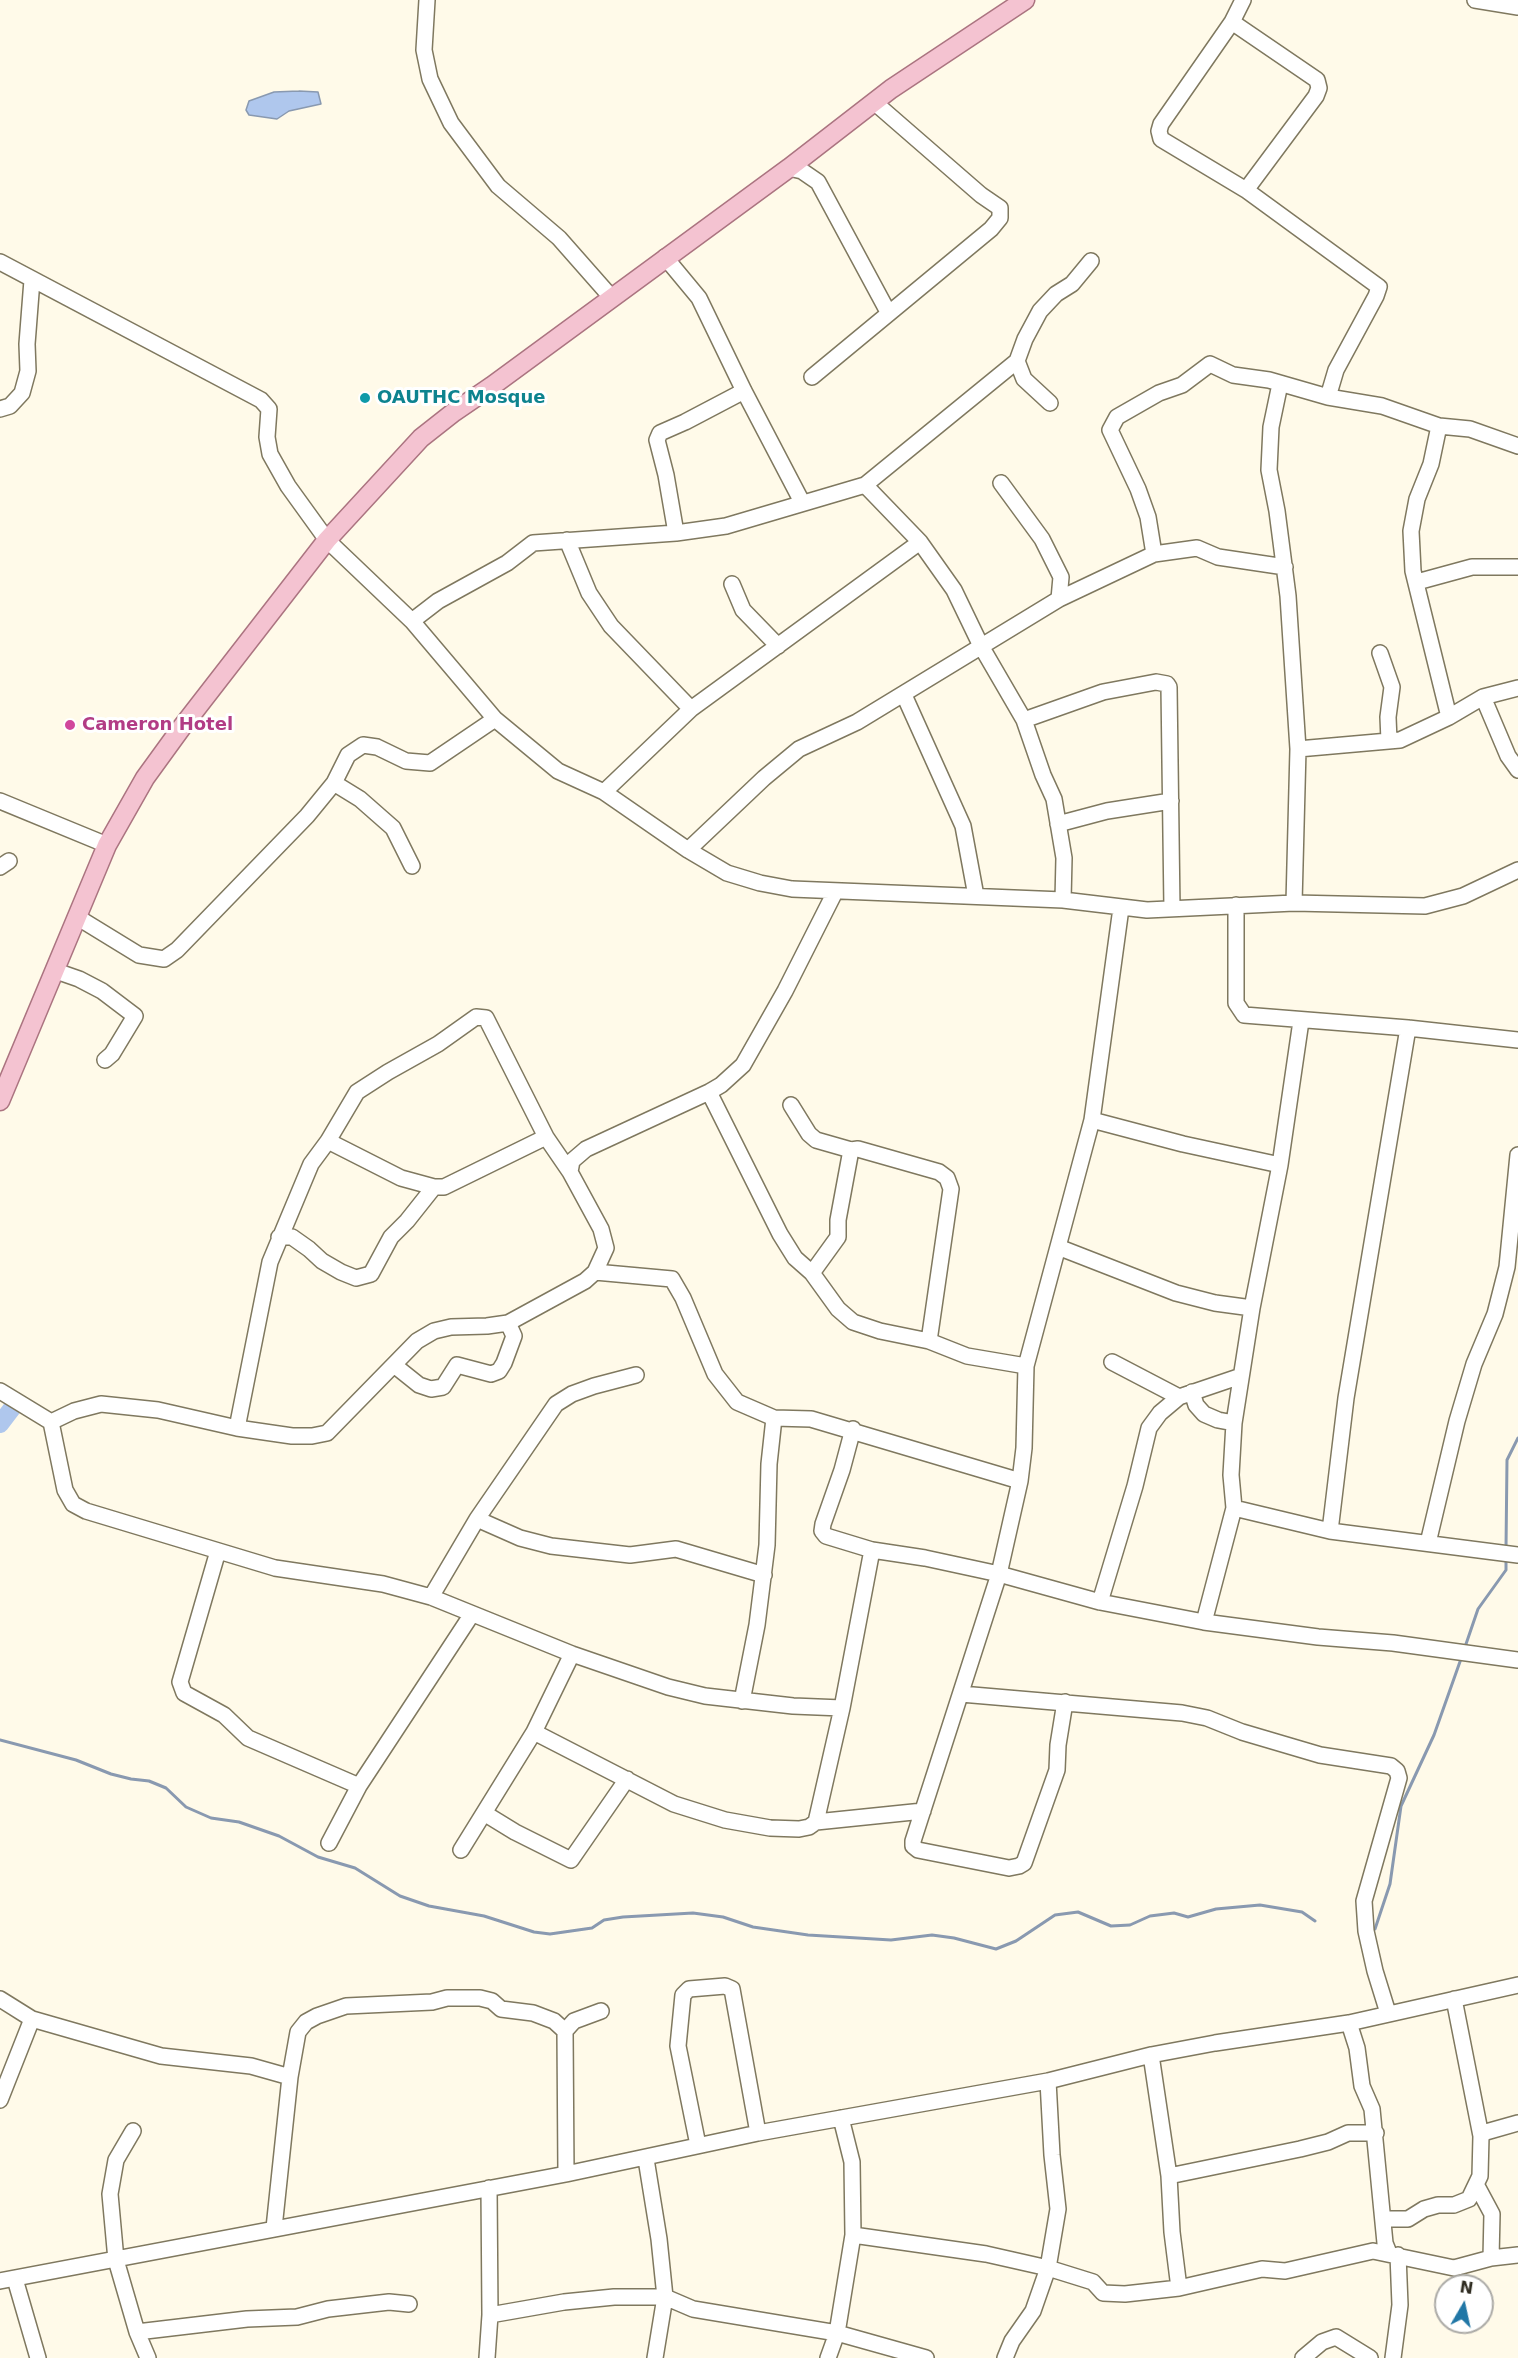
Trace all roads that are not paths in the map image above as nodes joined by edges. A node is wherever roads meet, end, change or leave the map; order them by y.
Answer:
1 (427, 0) edge
2 (1243, 0) edge
3 (1475, 0) edge
4 (1021, 1) edge
5 (1518, 7) edge
6 (1232, 22) junction
7 (874, 102) junction
8 (789, 168) junction
9 (1246, 190) junction
10 (665, 257) junction
11 (1091, 261) dead end
12 (0, 262) edge
13 (32, 280) junction
14 (611, 297) junction
15 (888, 312) junction
16 (1017, 362) junction
17 (812, 377) dead end
18 (1280, 384) junction
19 (744, 391) junction
20 (1328, 397) junction
21 (1050, 403) dead end
22 (0, 409) edge
23 (1438, 426) junction
24 (1518, 446) edge
25 (1001, 483) dead end
26 (865, 485) junction
27 (802, 502) junction
28 (676, 533) junction
29 (327, 540) junction
30 (567, 540) junction
31 (921, 542) junction
32 (1154, 554) junction
33 (1285, 567) junction
34 (1518, 567) edge
35 (1417, 582) junction
36 (732, 584) dead end
37 (1059, 599) junction
38 (412, 621) junction
39 (777, 646) junction
40 (981, 646) junction
41 (1380, 653) dead end
42 (1518, 688) edge
43 (904, 694) junction
44 (1483, 697) junction
45 (692, 709) junction
46 (1449, 717) junction
47 (495, 719) junction
48 (1024, 720) junction
49 (1389, 741) junction
50 (1298, 749) junction
51 (1518, 770) edge
52 (334, 783) junction
53 (604, 792) junction
54 (0, 801) edge
55 (1171, 801) junction
56 (1058, 824) junction
57 (107, 845) junction
58 (688, 850) junction
59 (412, 866) dead end
60 (1518, 870) edge
61 (835, 892) junction
62 (976, 896) junction
63 (1063, 900) junction
64 (1294, 903) junction
65 (1236, 905) junction
66 (1120, 908) junction
67 (1172, 909) junction
68 (77, 917) junction
69 (56, 971) junction
70 (1301, 1021) junction
71 (1408, 1028) junction
72 (1518, 1040) edge
73 (105, 1060) dead end
74 (709, 1092) junction
75 (0, 1101) edge
76 (791, 1105) dead end
77 (1092, 1120) junction
78 (546, 1137) junction
79 (328, 1141) junction
80 (851, 1150) junction
81 (1518, 1155) edge
82 (1280, 1165) junction
83 (570, 1172) junction
84 (434, 1187) junction
85 (1516, 1202) edge
86 (279, 1237) junction
87 (1058, 1247) junction
88 (595, 1272) junction
89 (812, 1273) junction
90 (1252, 1308) junction
91 (508, 1323) junction
92 (929, 1341) junction
93 (1112, 1362) dead end
94 (394, 1365) junction
95 (1026, 1366) junction
96 (636, 1375) dead end
97 (1241, 1376) junction
98 (0, 1391) edge
99 (1185, 1394) junction
100 (774, 1418) junction
101 (51, 1422) junction
102 (1234, 1423) junction
103 (237, 1428) junction
104 (853, 1430) junction
105 (1020, 1480) junction
106 (1234, 1508) junction
107 (477, 1519) junction
108 (1330, 1531) junction
109 (1428, 1543) junction
110 (872, 1550) junction
111 (218, 1551) junction
112 (1516, 1555) edge
113 (999, 1574) junction
114 (764, 1575) junction
115 (431, 1597) junction
116 (1100, 1602) junction
117 (472, 1614) junction
118 (1204, 1622) junction
119 (572, 1654) junction
120 (1518, 1660) edge
121 (961, 1695) junction
122 (742, 1701) junction
123 (1065, 1702) junction
124 (842, 1708) junction
125 (534, 1732) junction
126 (627, 1779) junction
127 (359, 1786) junction
128 (923, 1812) junction
129 (484, 1813) junction
130 (816, 1822) junction
131 (329, 1843) dead end
132 (461, 1850) dead end
133 (1518, 1985) edge
134 (0, 1999) edge
135 (1454, 1999) junction
136 (601, 2011) dead end
137 (1388, 2013) junction
138 (32, 2019) junction
139 (1349, 2023) junction
140 (565, 2031) junction
141 (1151, 2055) junction
142 (7, 2066) edge
143 (290, 2078) junction
144 (1048, 2081) junction
145 (0, 2100) edge
146 (841, 2118) junction
147 (1518, 2123) edge
148 (133, 2131) dead end
149 (758, 2133) junction
150 (1376, 2133) junction
151 (1480, 2136) junction
152 (698, 2145) junction
153 (646, 2159) junction
154 (566, 2174) junction
155 (1170, 2176) junction
156 (1477, 2186) junction
157 (489, 2188) junction
158 (1383, 2219) junction
159 (274, 2228) junction
160 (853, 2235) junction
161 (1386, 2250) junction
162 (1518, 2255) edge
163 (1491, 2258) junction
164 (116, 2260) junction
165 (1048, 2268) junction
166 (7, 2280) edge
167 (1179, 2288) junction
168 (664, 2297) junction
169 (409, 2304) dead end
170 (490, 2315) junction
171 (137, 2332) junction
172 (837, 2333) junction
173 (38, 2358) edge
174 (148, 2358) edge
175 (486, 2358) edge
176 (655, 2358) edge
177 (828, 2358) edge
178 (926, 2358) edge
179 (1005, 2358) edge
180 (1304, 2358) edge
181 (1370, 2358) edge
182 (1394, 2358) edge

1 - 14 street
2 - 6 street
3 - 5 street
4 - 7 main road
6 - 9 street
6 - 9 street
7 - 8 main road
7 - 15 street
8 - 10 main road
8 - 15 street
9 - 20 street
10 - 14 main road
10 - 19 street
11 - 16 street
12 - 13 street
13 - 22 street
13 - 29 street
14 - 29 main road
15 - 17 street
16 - 21 street
16 - 26 street
18 - 20 street
18 - 32 street
18 - 33 street
19 - 27 street
19 - 28 street
20 - 23 street
23 - 24 street
23 - 35 street
25 - 37 street
26 - 27 street
26 - 31 street
27 - 28 street
28 - 30 street
29 - 38 street
29 - 57 main road
30 - 38 street
30 - 45 street
31 - 39 street
31 - 40 street
32 - 33 street
32 - 37 street
33 - 50 street
34 - 35 street
35 - 46 street
36 - 39 street
37 - 40 street
38 - 47 street
39 - 45 street
40 - 43 street
40 - 48 street
41 - 49 street
42 - 44 street
43 - 58 street
43 - 62 street
44 - 46 street
44 - 51 street
45 - 53 street
46 - 49 street
47 - 52 street
47 - 53 street
48 - 55 street
48 - 56 street
49 - 50 street
50 - 64 street
52 - 59 street
52 - 68 street
53 - 58 street
54 - 57 street
55 - 56 street
55 - 67 street
56 - 63 street
57 - 68 main road
58 - 61 street
60 - 64 street
61 - 62 street
61 - 74 street
62 - 63 street
63 - 66 street
64 - 65 street
65 - 67 street
65 - 70 street
66 - 67 street
66 - 77 street
68 - 69 main road
69 - 73 street
69 - 75 main road
70 - 71 street
70 - 82 street
71 - 72 street
71 - 108 street
74 - 83 street
74 - 89 street
76 - 80 street
77 - 82 street
77 - 87 street
78 - 79 street
78 - 83 street
78 - 84 street
79 - 84 street
79 - 86 street
80 - 89 street
80 - 92 street
81 - 85 street
82 - 90 street
83 - 88 street
84 - 86 street
85 - 109 street
86 - 103 street
87 - 90 street
87 - 95 street
88 - 91 street
88 - 100 street
89 - 92 street
90 - 97 street
91 - 94 street
91 - 94 street
92 - 95 street
93 - 99 street
94 - 103 street
95 - 105 street
96 - 107 street
97 - 99 street
97 - 102 street
98 - 101 street
99 - 102 street
99 - 116 street
100 - 104 street
100 - 114 street
101 - 103 street
101 - 111 street
102 - 106 street
104 - 105 street
104 - 110 street
105 - 113 street
106 - 108 street
106 - 118 street
107 - 114 street
107 - 115 street
108 - 109 street
109 - 112 street
110 - 113 street
110 - 124 street
111 - 115 street
111 - 127 street
113 - 116 street
113 - 121 street
114 - 122 street
115 - 117 street
116 - 118 street
117 - 119 street
117 - 127 street
118 - 120 street
119 - 122 street
119 - 125 street
121 - 123 street
121 - 128 street
122 - 124 street
123 - 128 street
123 - 137 street
124 - 130 street
125 - 126 street
125 - 129 street
126 - 129 street
126 - 130 street
127 - 131 street
128 - 130 street
129 - 132 street
133 - 135 street
134 - 138 street
135 - 137 street
135 - 151 street
136 - 140 street
137 - 139 street
138 - 142 street
138 - 143 street
139 - 141 street
139 - 150 street
140 - 143 street
140 - 154 street
141 - 144 street
141 - 155 street
142 - 145 street
143 - 159 street
144 - 146 street
144 - 165 street
146 - 149 street
146 - 160 street
147 - 151 street
148 - 164 street
149 - 152 street
149 - 152 street
150 - 155 street
150 - 158 street
151 - 156 street
152 - 153 street
153 - 154 street
153 - 168 street
154 - 157 street
155 - 167 street
156 - 158 street
156 - 163 street
157 - 159 street
157 - 170 street
158 - 161 street
159 - 164 street
160 - 165 street
160 - 172 street
161 - 163 street
161 - 167 street
161 - 182 street
162 - 163 street
164 - 166 street
164 - 171 street
165 - 167 street
165 - 179 street
166 - 173 street
168 - 170 street
168 - 172 street
168 - 176 street
169 - 171 street
170 - 175 street
171 - 174 street
172 - 177 street
172 - 178 street
180 - 181 street

